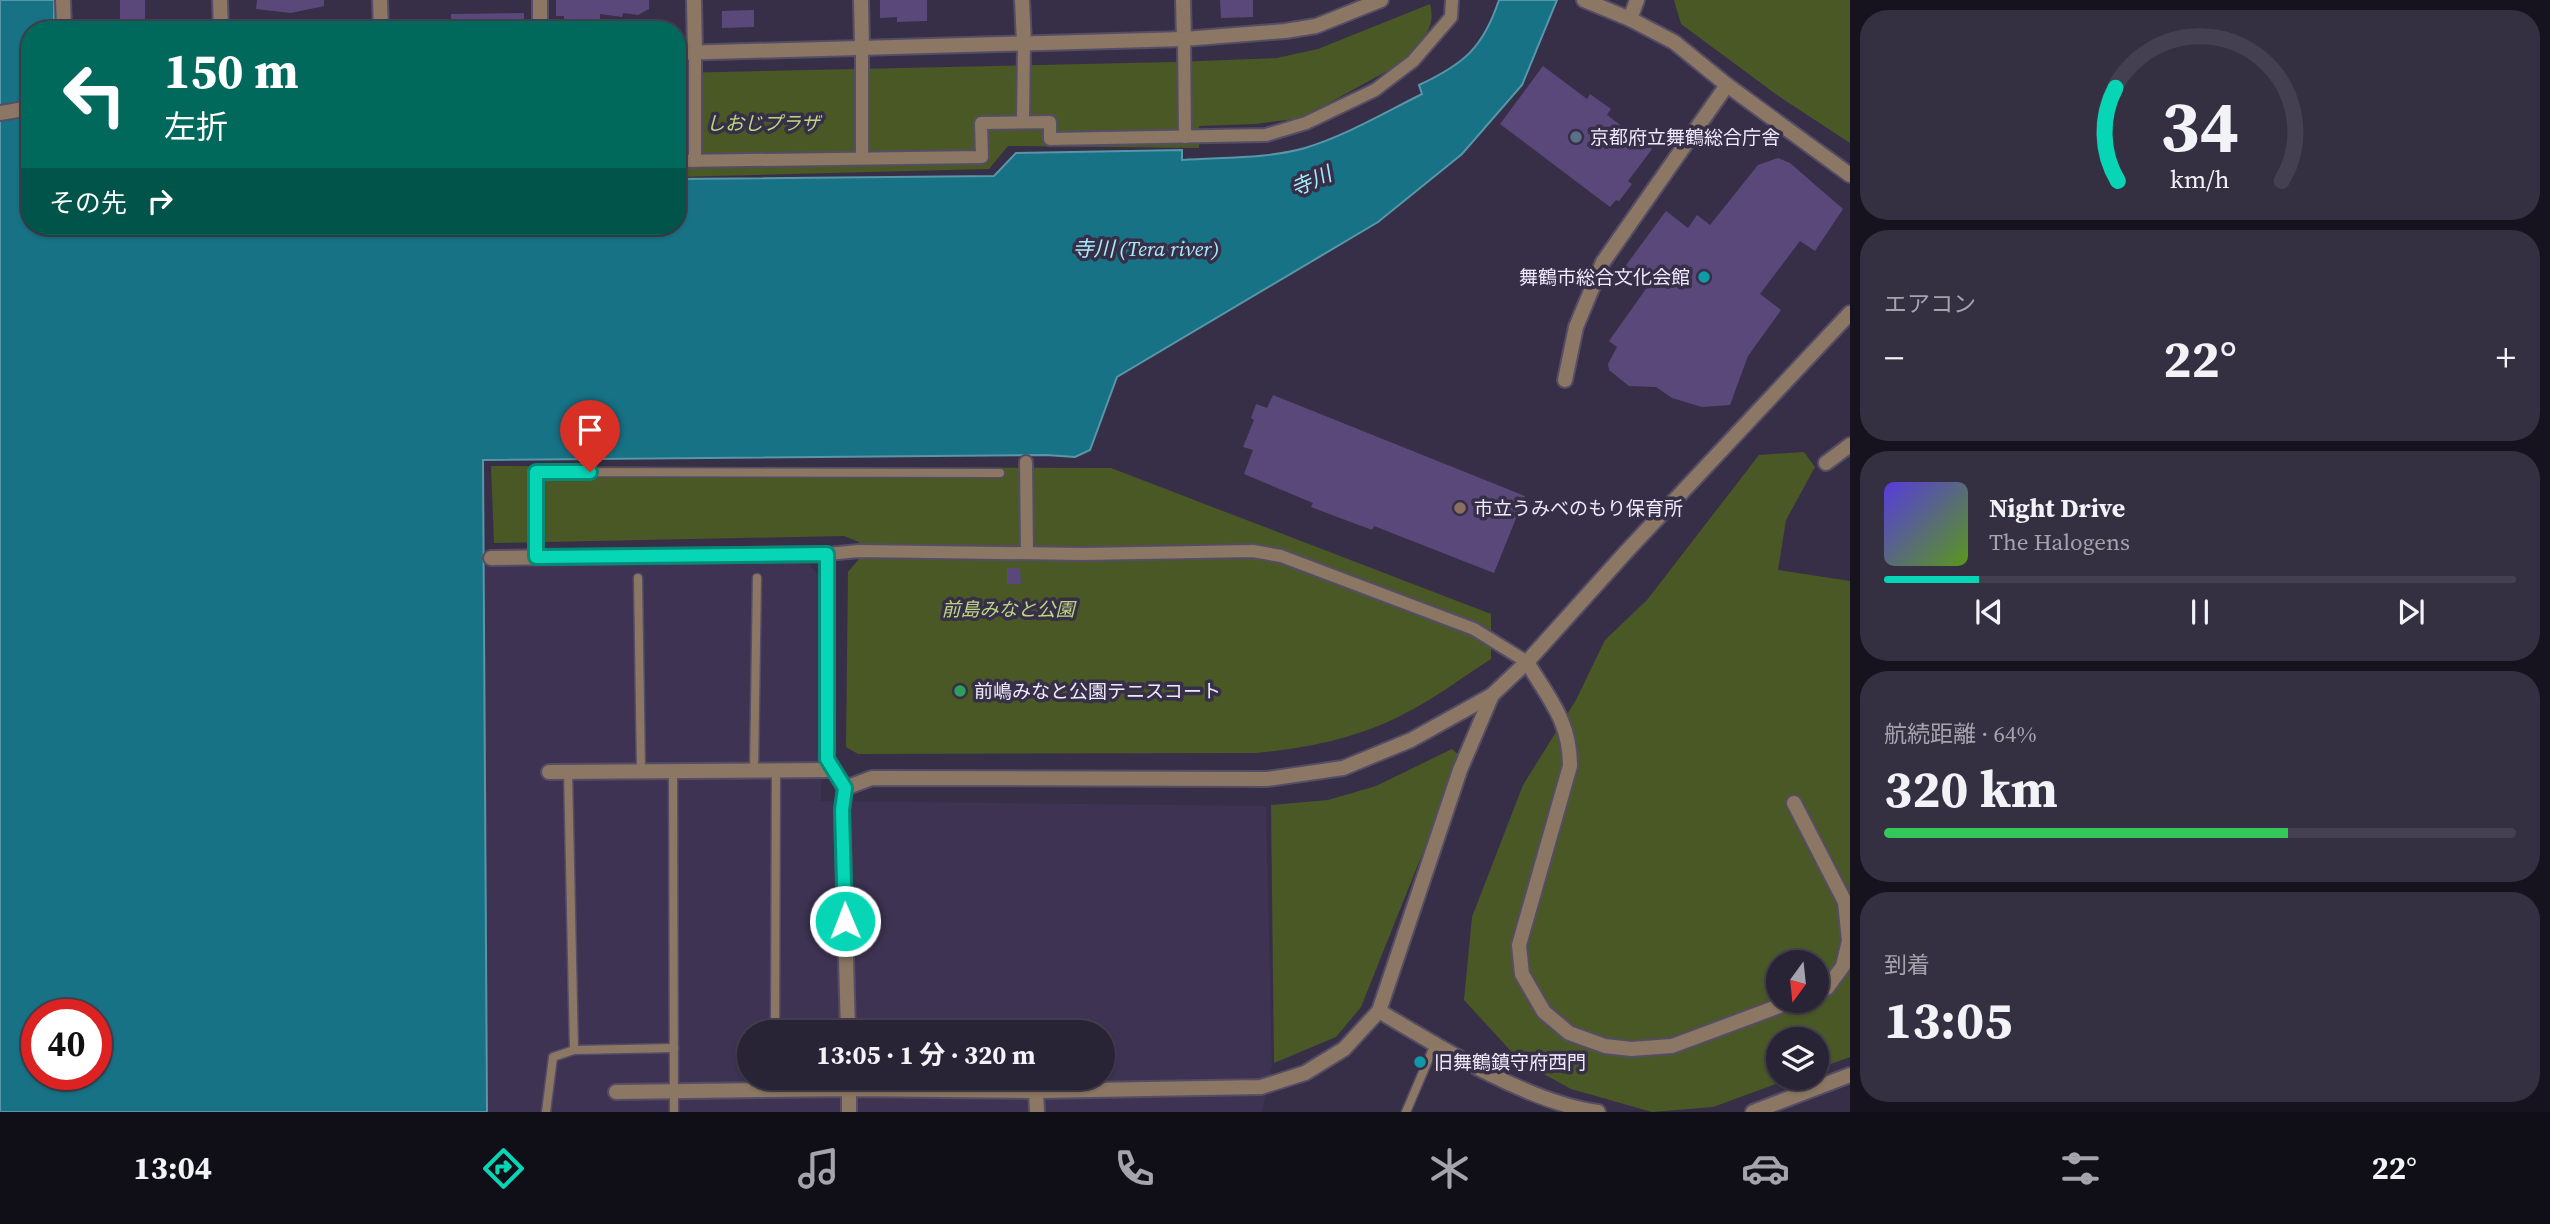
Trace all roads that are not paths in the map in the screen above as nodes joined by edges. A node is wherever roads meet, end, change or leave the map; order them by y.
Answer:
1 (63, 0) edge
2 (220, 0) edge
3 (380, 0) edge
4 (540, 0) edge
5 (694, 0) edge
6 (861, 0) edge
7 (1022, 0) edge
8 (1183, 0) edge
9 (1381, 0) edge
10 (1452, 0) edge
11 (1584, 0) edge
12 (1637, 0) edge
13 (1630, 19) junction
14 (64, 21) edge
15 (221, 21) edge
16 (381, 21) edge
17 (540, 21) edge
18 (1184, 38) junction
19 (1024, 43) junction
20 (862, 48) junction
21 (686, 52) edge
22 (695, 53) junction
23 (1727, 85) junction
24 (21, 110) edge
25 (0, 113) edge
26 (1023, 121) junction
27 (1185, 137) junction
28 (862, 158) junction
29 (695, 161) junction
30 (686, 162) edge
31 (1850, 175) edge
32 (1850, 313) edge
33 (1565, 380) dead end
34 (1850, 444) edge
35 (1026, 462) dead end
36 (1826, 463) dead end
37 (1000, 473) dead end
38 (1027, 553) junction
39 (827, 554) junction
40 (536, 557) junction
41 (491, 558) dead end
42 (638, 578) dead end
43 (757, 578) dead end
44 (1527, 662) junction
45 (1492, 695) junction
46 (834, 770) junction
47 (754, 771) junction
48 (776, 771) junction
49 (549, 772) dead end
50 (568, 772) junction
51 (641, 772) junction
52 (673, 772) junction
53 (845, 788) junction
54 (1794, 803) dead end
55 (1829, 987) edge
56 (1378, 1011) junction
57 (1766, 1011) edge
58 (775, 1020) edge
59 (848, 1020) edge
60 (1435, 1044) junction
61 (674, 1048) junction
62 (574, 1050) junction
63 (1850, 1075) edge
64 (737, 1087) edge
65 (849, 1090) edge
66 (1009, 1090) edge
67 (675, 1091) junction
68 (1036, 1091) junction
69 (616, 1092) dead end
70 (546, 1112) edge
71 (674, 1112) edge
72 (849, 1112) edge
73 (1037, 1112) edge
74 (1406, 1112) edge
75 (1598, 1112) edge
76 (1753, 1112) edge

1 - 14 street
2 - 15 street
3 - 16 street
4 - 17 street
5 - 22 street
6 - 20 street
7 - 19 street
8 - 18 street
9 - 18 street
10 - 27 street
11 - 13 street
12 - 13 street
13 - 23 street
18 - 19 street
18 - 27 street
19 - 20 street
19 - 26 street
20 - 22 street
20 - 28 street
21 - 22 street
22 - 29 street
23 - 31 street
23 - 33 street
24 - 25 street
26 - 27 street
26 - 28 street
28 - 29 street
29 - 30 street
32 - 44 street
34 - 36 street
35 - 38 street
37 - 40 lane
38 - 39 street
38 - 44 street
39 - 40 street
39 - 46 street
40 - 41 street
42 - 51 lane
43 - 47 lane
44 - 45 street
44 - 57 street
45 - 53 street
45 - 56 street
46 - 48 street
46 - 53 street
47 - 48 street
47 - 52 street
48 - 58 lane
49 - 50 street
50 - 51 street
50 - 62 lane
51 - 52 street
52 - 61 lane
53 - 59 street
54 - 55 street
56 - 60 street
56 - 68 street
60 - 74 lane
60 - 75 street
61 - 62 lane
61 - 67 lane
62 - 70 lane
63 - 76 street
64 - 67 street
65 - 72 street
66 - 68 street
67 - 69 street
67 - 71 lane
68 - 73 street

